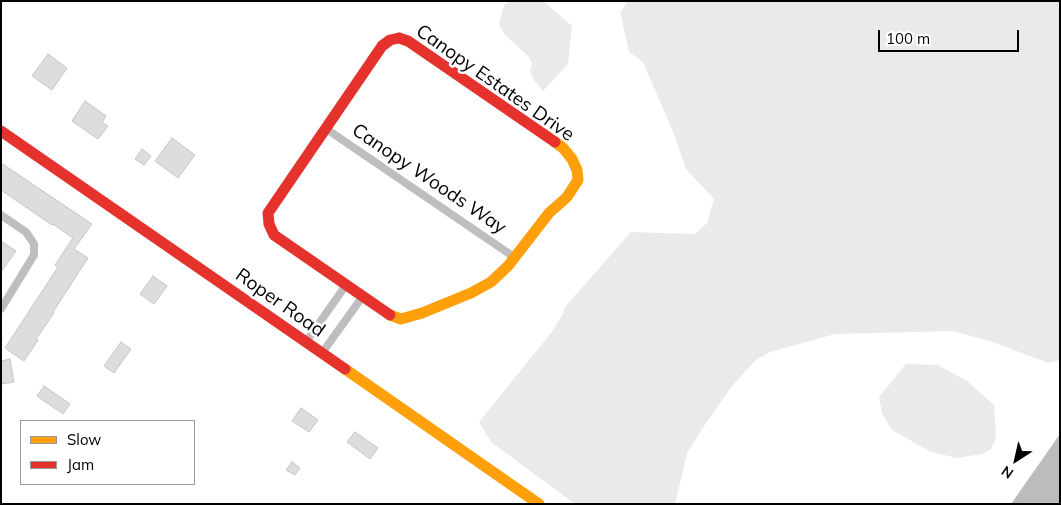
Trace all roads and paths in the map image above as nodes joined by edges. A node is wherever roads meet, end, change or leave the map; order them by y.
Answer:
1 (326, 128) junction
2 (1, 131) edge
3 (1, 215) edge
4 (514, 257) junction
5 (346, 285) junction
6 (362, 296) junction
7 (1, 309) edge
8 (306, 342) junction
9 (322, 353) junction
10 (539, 504) edge

1 - 4 street, Canopy Woods Way
1 - 4 street, Canopy Estates Drive
1 - 5 street, Canopy Estates Drive
2 - 8 street, Roper Road
3 - 7 street
4 - 6 street, Canopy Estates Drive
5 - 6 street, Canopy Estates Drive
5 - 8 street
6 - 9 street
8 - 9 street, Roper Road
9 - 10 street, Roper Road

